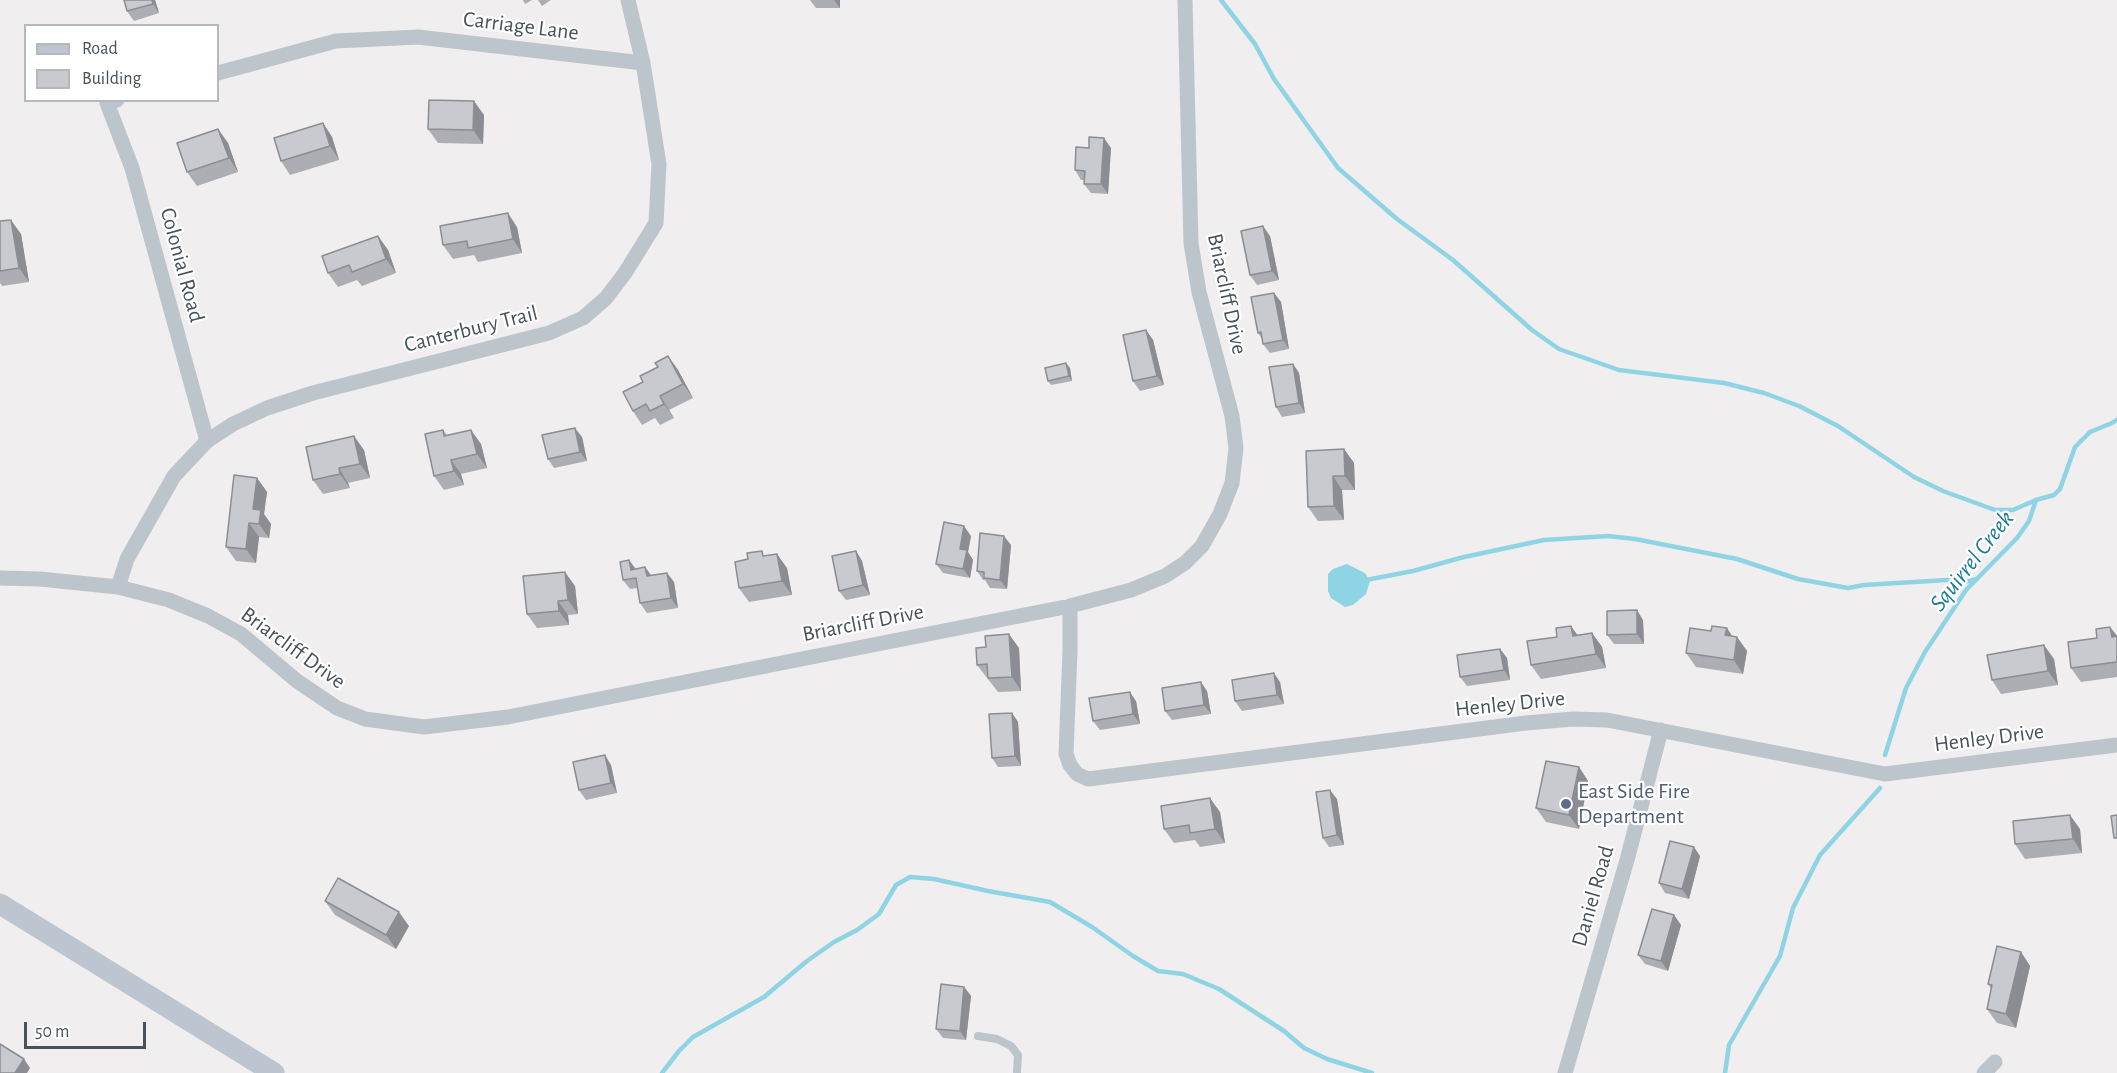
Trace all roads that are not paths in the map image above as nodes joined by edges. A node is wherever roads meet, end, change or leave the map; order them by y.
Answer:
1 (628, 0) edge
2 (1185, 0) edge
3 (643, 63) junction
4 (219, 73) edge
5 (112, 102) edge
6 (207, 441) junction
7 (0, 578) edge
8 (118, 587) junction
9 (1070, 606) junction
10 (1661, 730) junction
11 (2117, 745) edge
12 (0, 904) edge
13 (978, 1036) dead end
14 (274, 1073) edge
15 (1017, 1073) edge
16 (1565, 1073) edge

1 - 3 street, Canterbury Trail
2 - 9 street, Briarcliff Drive
3 - 4 street, Carriage Lane
3 - 6 street, Canterbury Trail
5 - 6 street, Colonial Road
6 - 8 street, Canterbury Trail
7 - 8 street, Briarcliff Drive
8 - 9 street, Briarcliff Drive
9 - 10 street, Henley Drive
10 - 11 street, Henley Drive
10 - 16 street, Daniel Road
12 - 14 main road
13 - 15 lane

